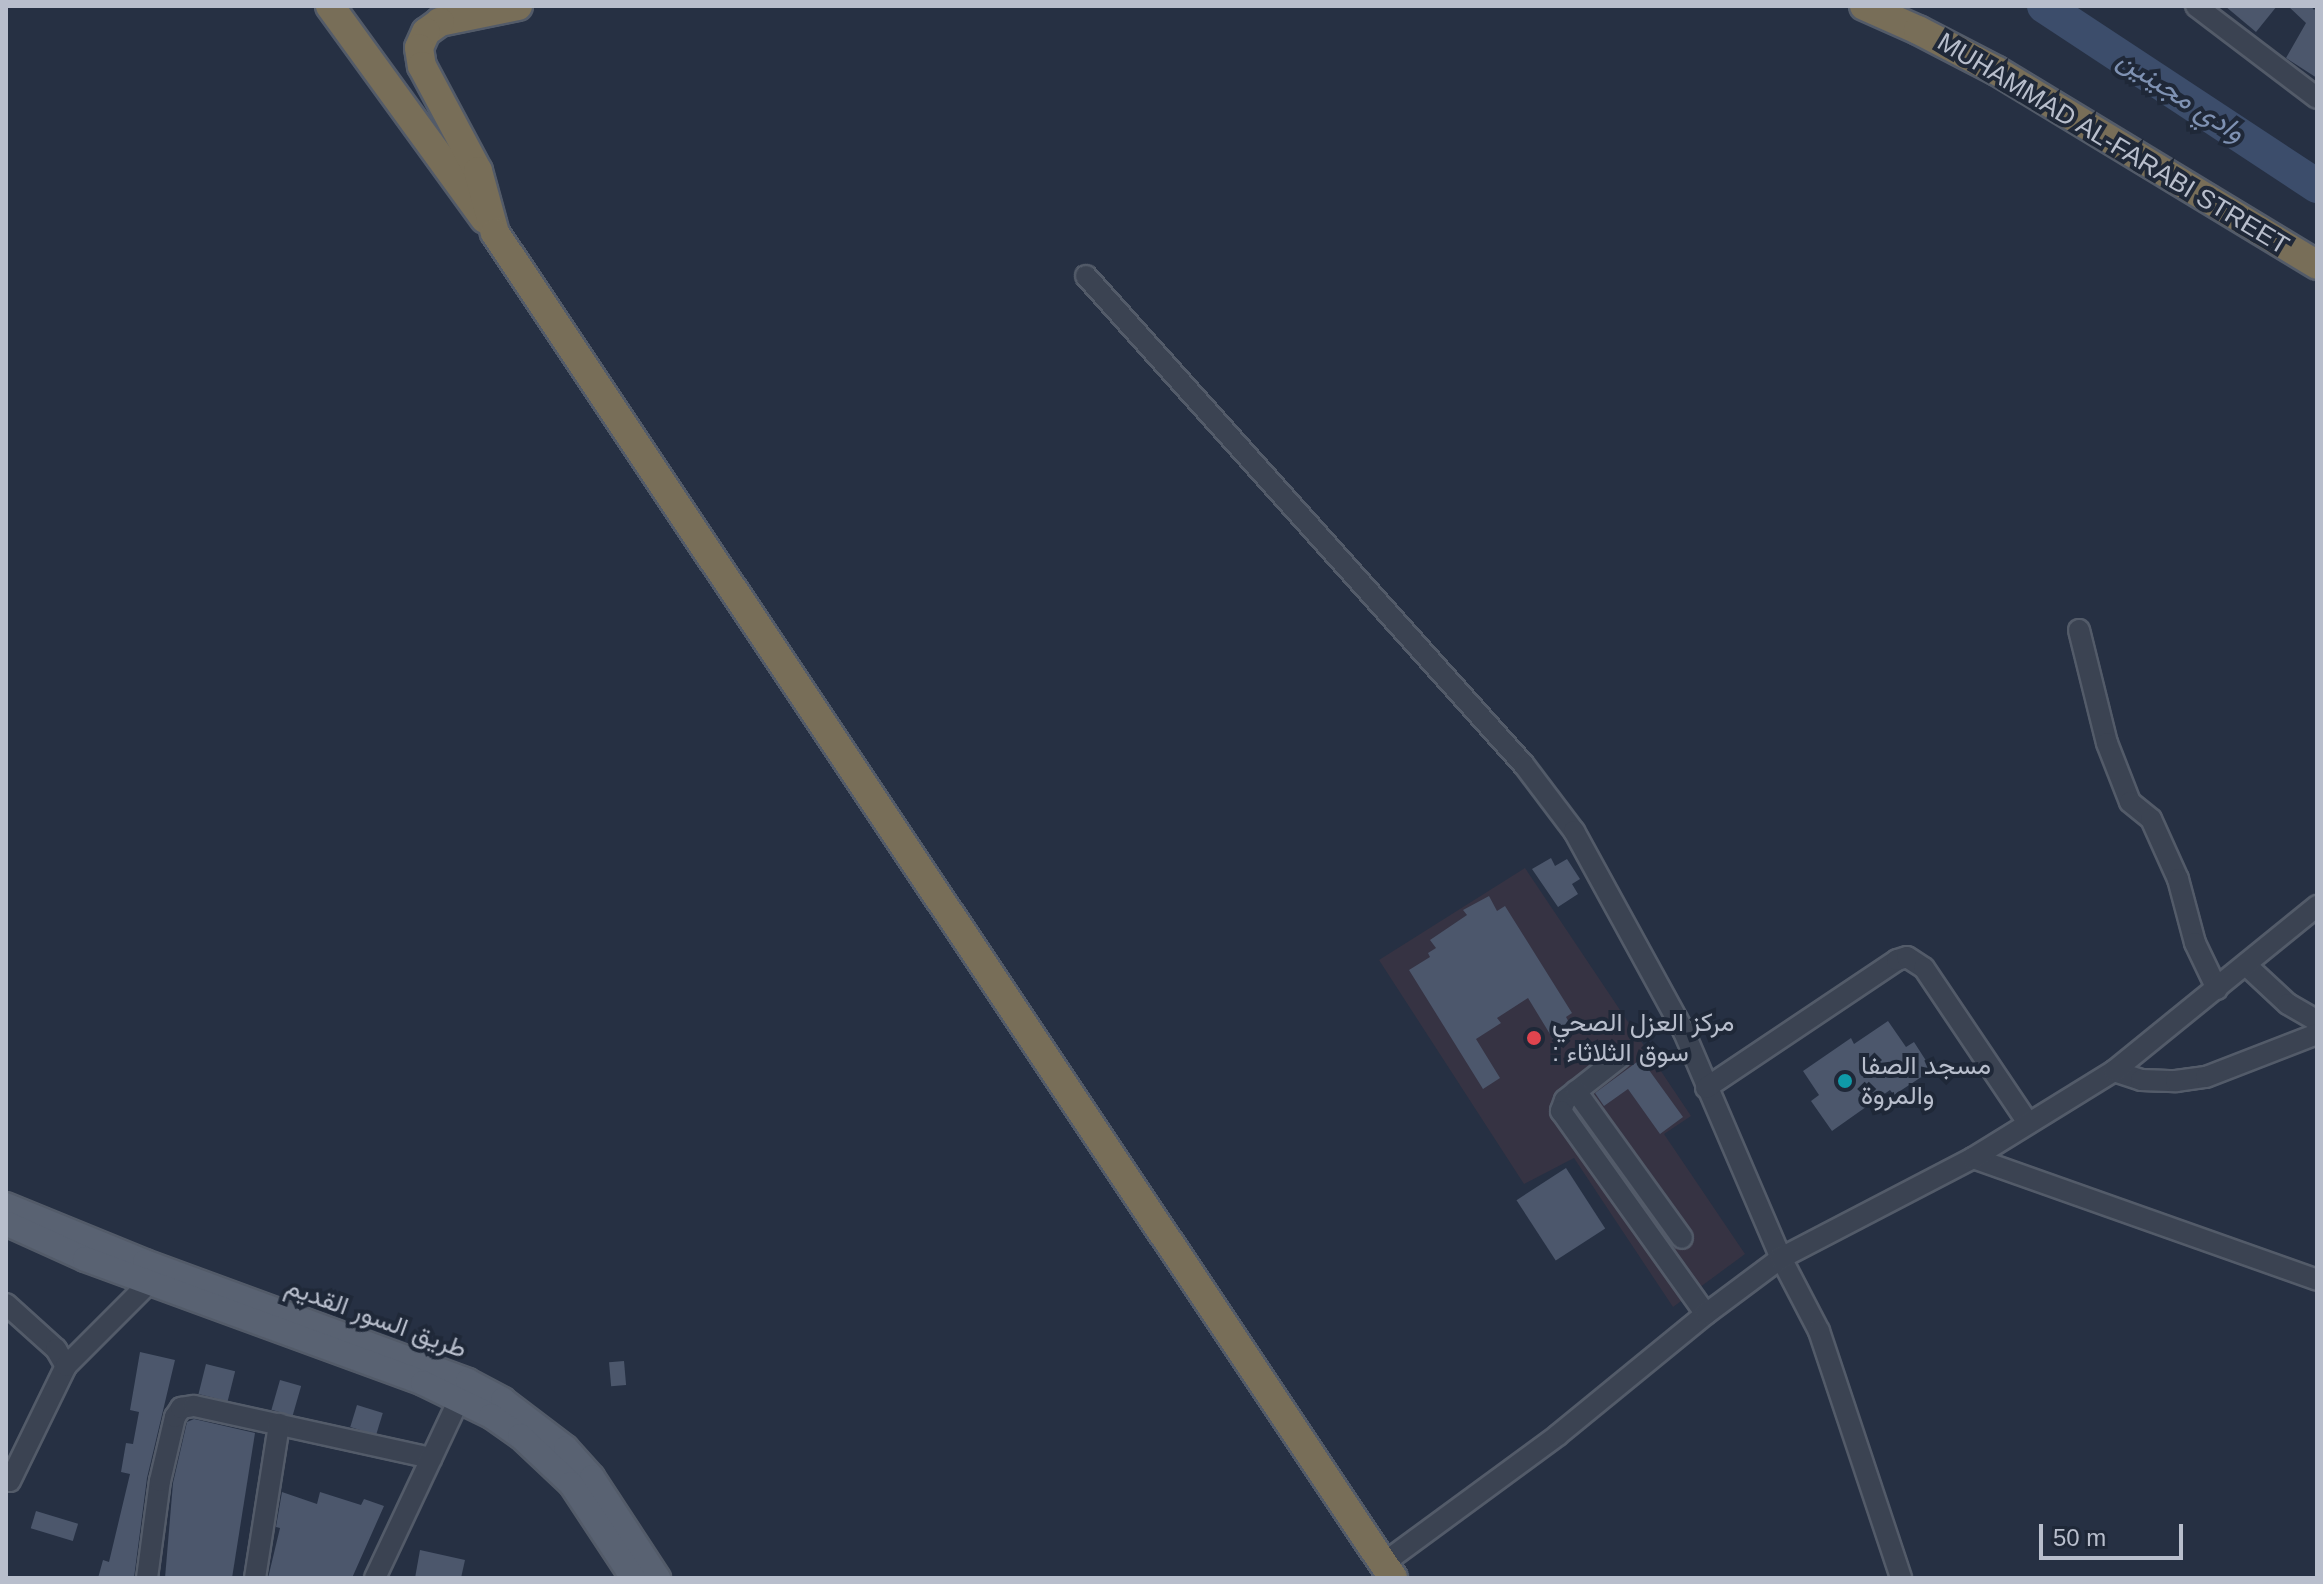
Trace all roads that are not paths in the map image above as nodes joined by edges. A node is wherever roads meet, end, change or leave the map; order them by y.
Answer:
1 (330, 6) edge
2 (518, 6) edge
3 (1864, 6) edge
4 (2196, 6) edge
5 (2317, 98) edge
6 (495, 233) junction
7 (2317, 265) edge
8 (1086, 276) dead end
9 (2079, 630) dead end
10 (2317, 906) edge
11 (2246, 965) junction
12 (2217, 989) junction
13 (2317, 1021) edge
14 (2317, 1034) edge
15 (1620, 1057) dead end
16 (2114, 1071) junction
17 (1706, 1088) junction
18 (1576, 1091) junction
19 (2028, 1123) junction
20 (1973, 1158) junction
21 (6, 1205) edge
22 (6, 1223) edge
23 (1682, 1238) dead end
24 (1781, 1258) junction
25 (2317, 1280) edge
26 (149, 1283) junction
27 (6, 1304) edge
28 (1706, 1314) junction
29 (66, 1366) junction
30 (464, 1390) junction
31 (279, 1424) junction
32 (431, 1458) junction
33 (10, 1481) dead end
34 (1388, 1571) edge
35 (147, 1578) edge
36 (255, 1578) edge
37 (375, 1578) edge
38 (633, 1578) edge
39 (658, 1578) edge
40 (1901, 1578) edge

1 - 6 highway
2 - 6 highway
3 - 7 highway, MUHAMMAD AL-FARABI STREET
4 - 5 street
6 - 34 highway
8 - 17 street
9 - 12 street
10 - 11 street
11 - 12 street
11 - 13 street
12 - 16 street
14 - 16 street
15 - 18 street
16 - 19 street
17 - 19 street
17 - 24 street
18 - 23 street
18 - 28 street
19 - 20 street
20 - 24 street
20 - 25 street
21 - 30 main road, طريق السور القديم
22 - 26 main road, طريق السور القديم
24 - 28 street
24 - 40 street
26 - 29 street
26 - 30 main road, طريق السور القديم
27 - 29 street
28 - 34 street
29 - 33 street
30 - 32 street
30 - 38 main road, طريق السور القديم
30 - 39 main road, طريق السور القديم
31 - 32 street
31 - 35 street
31 - 36 street
32 - 37 street

